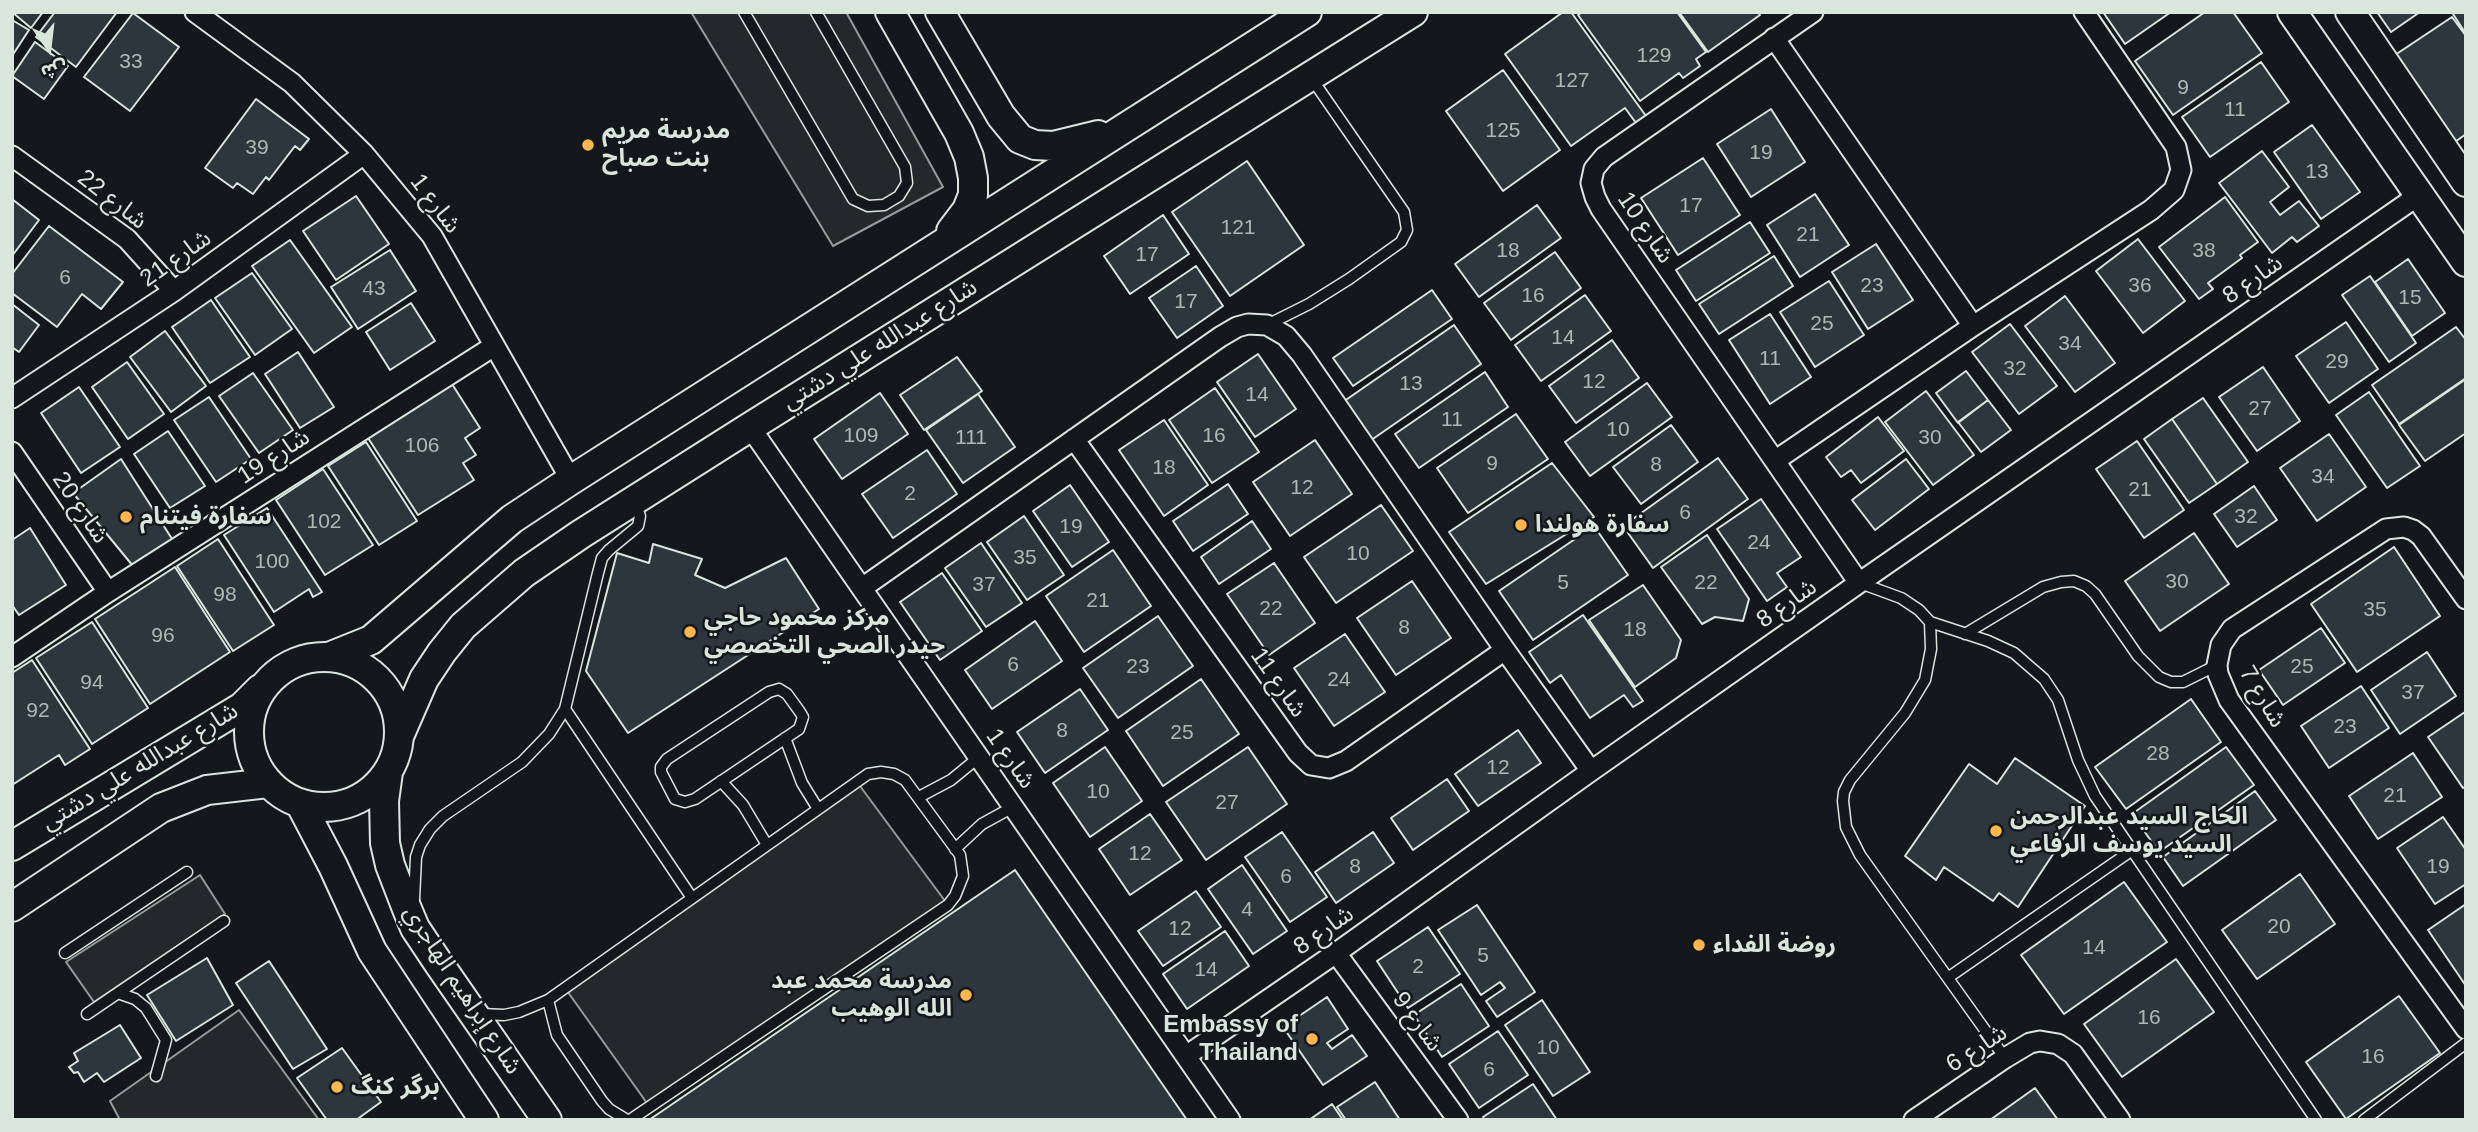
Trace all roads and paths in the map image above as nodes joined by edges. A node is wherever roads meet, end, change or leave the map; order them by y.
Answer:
1 (195, 12) edge
2 (744, 12) edge
3 (816, 12) edge
4 (890, 12) edge
5 (904, 12) edge
6 (940, 12) edge
7 (1307, 12) edge
8 (1376, 12) edge
9 (1413, 12) edge
10 (2084, 12) edge
11 (2292, 12) edge
12 (2350, 12) edge
13 (1801, 16) edge
14 (1774, 38) junction
15 (1340, 57) junction
16 (1310, 75) junction
17 (990, 98) junction
18 (1139, 118) junction
19 (364, 154) junction
20 (12, 156) edge
21 (2462, 169) edge
22 (2419, 195) junction
23 (928, 252) junction
24 (2466, 261) edge
25 (174, 291) junction
26 (1267, 325) junction
27 (1973, 326) junction
28 (494, 345) junction
29 (12, 398) edge
30 (750, 426) junction
31 (1074, 439) junction
32 (12, 452) edge
33 (1776, 460) junction
34 (571, 480) junction
35 (634, 500) junction
36 (1859, 583) junction
37 (862, 589) junction
38 (108, 592) junction
39 (2466, 599) edge
40 (1930, 622) junction
41 (1965, 634) junction
42 (1504, 650) junction
43 (331, 656) junction
44 (12, 657) edge
45 (2217, 665) junction
46 (265, 684) junction
47 (565, 709) junction
48 (400, 734) junction
49 (785, 738) junction
50 (979, 757) junction
51 (1591, 771) junction
52 (388, 772) junction
53 (721, 781) junction
54 (268, 783) junction
55 (919, 797) junction
56 (300, 803) junction
57 (1013, 807) junction
58 (818, 809) junction
59 (24, 829) edge
60 (767, 845) junction
61 (12, 846) edge
62 (955, 849) junction
63 (2131, 850) junction
64 (187, 872) dead end
65 (692, 898) junction
66 (12, 907) edge
67 (224, 920) dead end
68 (415, 928) junction
69 (65, 953) dead end
70 (1336, 953) junction
71 (1949, 977) junction
72 (118, 993) junction
73 (548, 1000) junction
74 (473, 1013) junction
75 (87, 1014) dead end
76 (2466, 1030) edge
77 (2466, 1043) edge
78 (1186, 1056) junction
79 (2005, 1058) junction
80 (156, 1076) dead end
81 (484, 1120) edge
82 (547, 1120) edge
83 (629, 1120) edge
84 (1230, 1120) edge
85 (1458, 1120) edge
86 (1914, 1120) edge
87 (2120, 1120) edge
88 (2316, 1120) edge
89 (2364, 1120) edge

1 - 19 street, شارع 1
2 - 3 lane
4 - 23 main road
5 - 17 main road
6 - 17 main road
7 - 18 main road
8 - 15 main road
9 - 15 main road, شارع عبدالله علي دشتي
10 - 27 street
11 - 22 main road
12 - 21 main road
13 - 14 street, شارع 10
14 - 27 street
14 - 33 street, شارع 10
15 - 16 main road, شارع عبدالله علي دشتي
16 - 26 lane
16 - 30 main road, شارع عبدالله علي دشتي
17 - 18 main road
18 - 23 main road
19 - 25 street, شارع 21
19 - 28 street, شارع 1
20 - 25 street, شارع 22
22 - 24 main road
22 - 36 street, شارع 8
23 - 34 main road
25 - 29 street, شارع 21
26 - 31 street
26 - 42 street
27 - 33 street
28 - 34 street, شارع 1
28 - 38 street, شارع 19
30 - 35 main road, شارع عبدالله علي دشتي
30 - 37 street, شارع 1
31 - 37 street
31 - 42 street, شارع 11
32 - 38 street, شارع 20
33 - 36 street, شارع 10
34 - 43 main road
35 - 47 lane
35 - 48 main road, شارع عبدالله علي دشتي
36 - 40 lane
36 - 51 street, شارع 8
37 - 50 street, شارع 1
38 - 44 street, شارع 19
39 - 45 street, شارع 7
40 - 41 lane
40 - 71 lane
41 - 45 lane
41 - 63 lane
42 - 51 street
43 - 46 main road
43 - 48 main road
45 - 76 street, شارع 7
46 - 54 main road
46 - 59 main road, شارع عبدالله علي دشتي
47 - 65 lane
47 - 68 lane
48 - 52 main road
49 - 53 lane
49 - 53 lane
49 - 58 lane
50 - 55 lane
50 - 57 street, شارع 1
51 - 70 street, شارع 8
52 - 56 main road
52 - 68 main road, شارع إبراهيم الهاجري
53 - 60 lane
54 - 56 main road
54 - 66 main road, شارع عبدالله علي دشتي
55 - 58 lane
55 - 62 lane
56 - 81 main road
57 - 62 lane
57 - 78 street, شارع 1
58 - 60 lane
59 - 61 main road, شارع عبدالله علي دشتي
60 - 65 lane
62 - 83 lane
63 - 71 lane
63 - 88 lane
64 - 69 lane
65 - 73 lane
67 - 72 lane
68 - 74 main road, شارع إبراهيم الهاجري
70 - 78 street, شارع 8
70 - 85 street, شارع 9
71 - 79 lane
72 - 75 lane
72 - 80 lane
73 - 74 lane
73 - 83 lane
74 - 82 main road, شارع إبراهيم الهاجري
77 - 89 lane
78 - 84 street, شارع 1
79 - 86 street, شارع 6
79 - 87 street, شارع 6

